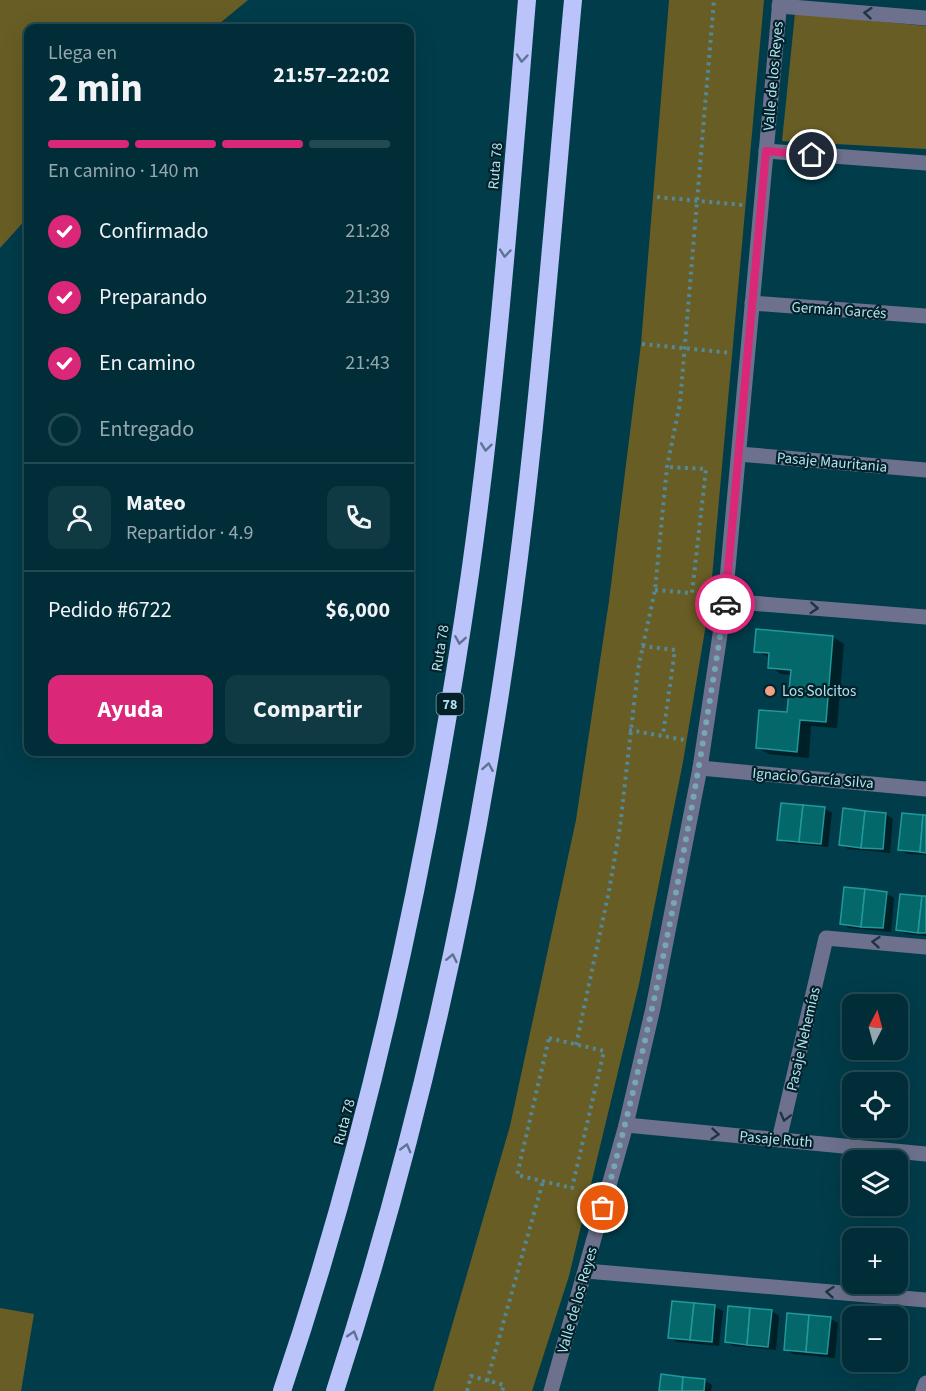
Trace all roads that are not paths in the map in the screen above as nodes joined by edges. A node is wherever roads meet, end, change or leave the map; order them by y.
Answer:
1 (527, 0) edge
2 (573, 0) edge
3 (779, 3) edge
4 (926, 18) edge
5 (766, 151) junction
6 (926, 163) edge
7 (752, 303) junction
8 (926, 316) edge
9 (738, 454) junction
10 (926, 470) edge
11 (725, 601) junction
12 (926, 617) edge
13 (700, 768) junction
14 (926, 789) edge
15 (926, 947) edge
16 (626, 1125) junction
17 (779, 1140) junction
18 (926, 1154) edge
19 (586, 1271) junction
20 (926, 1300) edge
21 (926, 1383) edge
22 (282, 1391) edge
23 (335, 1391) edge
24 (551, 1391) edge
25 (923, 1391) edge

1 -> 22 highway, Ruta 78 / 78
23 -> 2 highway
4 -> 3 street
3 - 5 street, Valle de los Reyes
5 - 6 street
5 - 7 street, Valle de los Reyes
7 - 8 street, Germán Garcés
7 - 9 street, Valle de los Reyes
9 - 10 street, Pasaje Mauritania
9 - 11 street, Valle de los Reyes
11 -> 12 street
11 - 13 street, Valle de los Reyes
13 - 14 street, Ignacio García Silva
13 - 16 street, Valle de los Reyes
15 -> 17 street, Pasaje Nehemías
16 -> 17 street, Pasaje Ruth
16 - 19 street, Valle de los Reyes
17 - 18 street, Pasaje Ruth
20 -> 19 street
19 - 24 street, Valle de los Reyes
21 - 25 street

